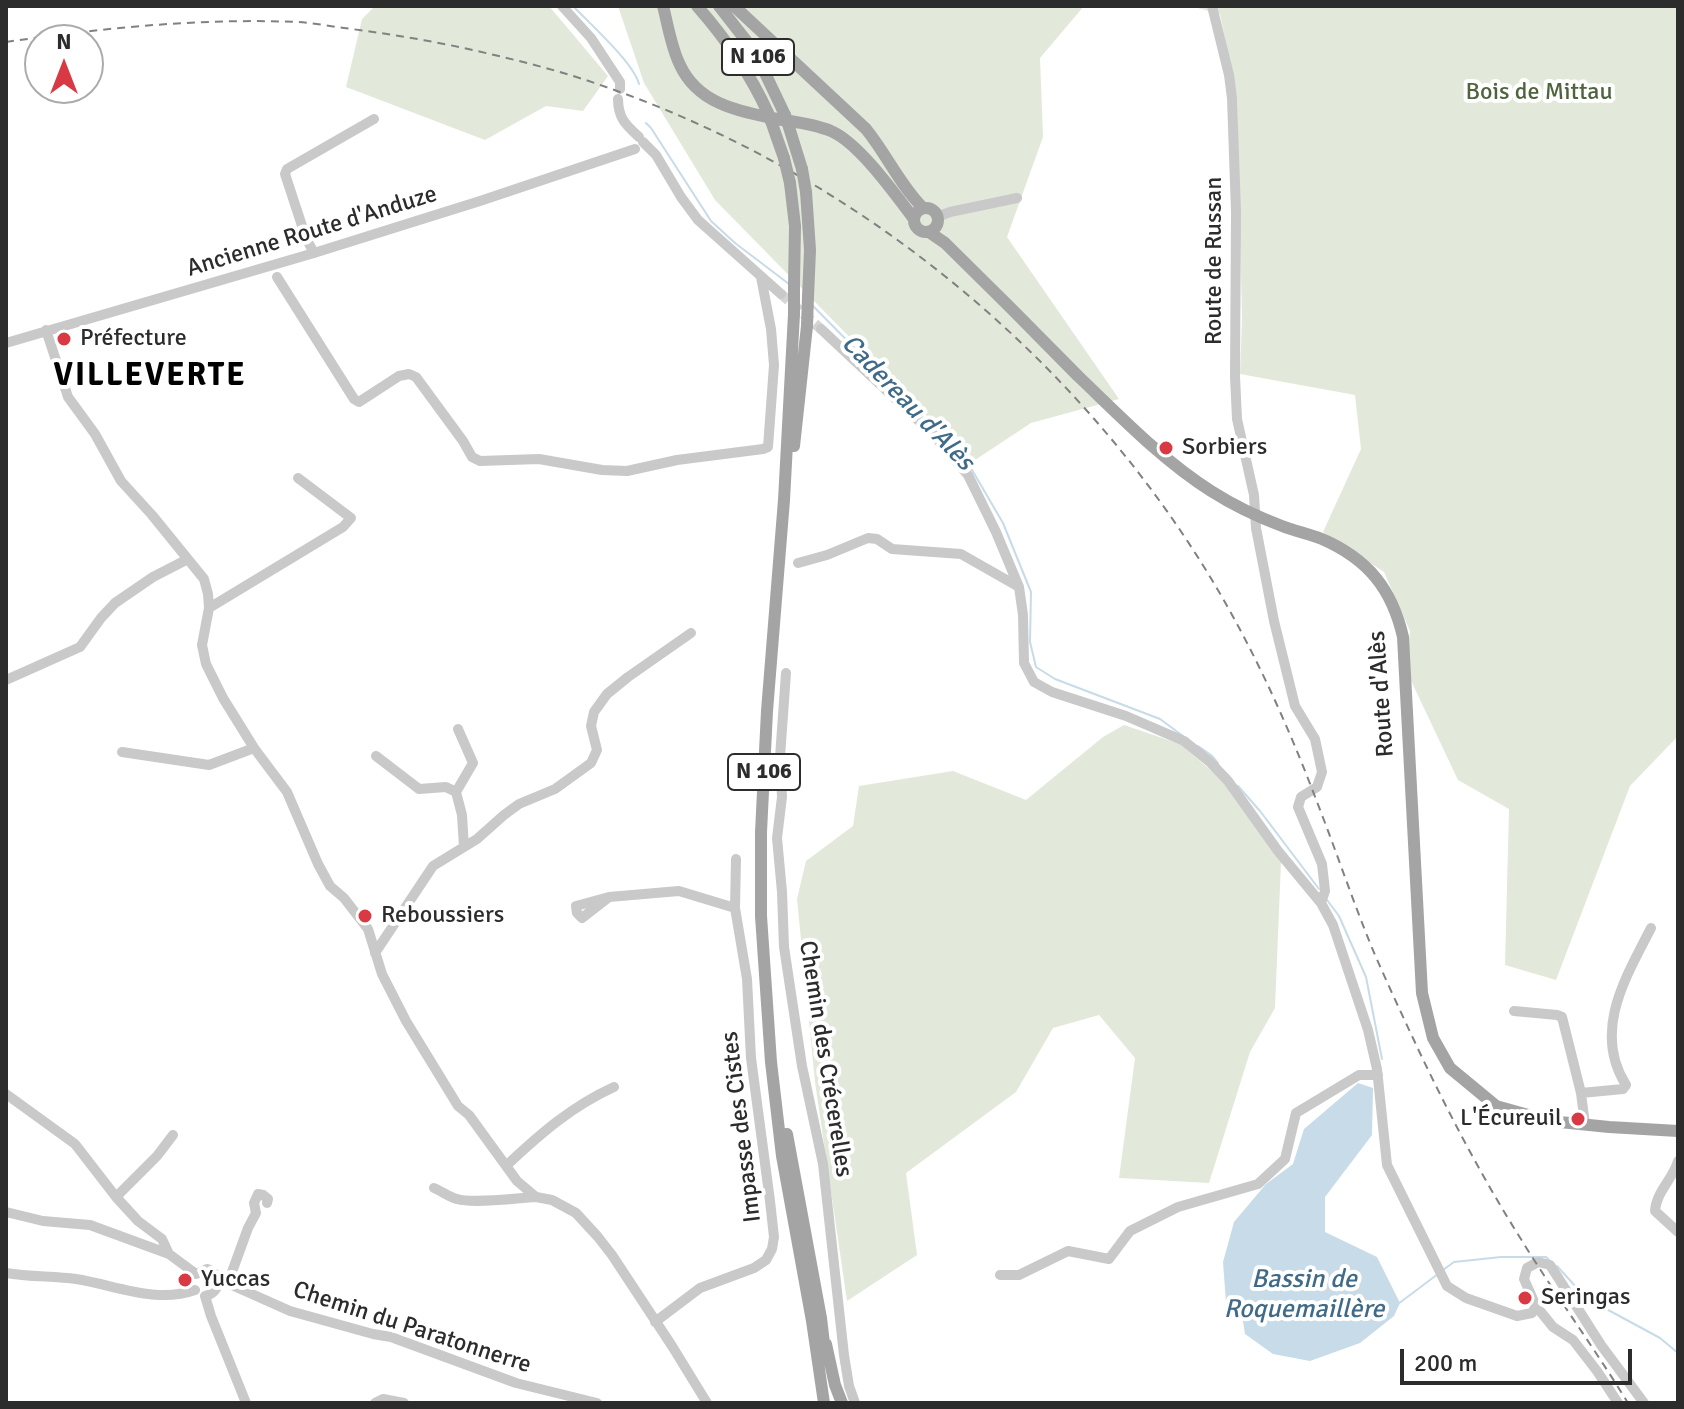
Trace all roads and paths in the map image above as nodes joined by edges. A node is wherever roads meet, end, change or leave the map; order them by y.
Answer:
1 (562, 6) edge
2 (663, 6) edge
3 (697, 6) edge
4 (719, 6) edge
5 (734, 6) edge
6 (1212, 6) edge
7 (374, 119) dead end
8 (637, 145) junction
9 (1017, 198) dead end
10 (923, 208) junction
11 (914, 219) junction
12 (934, 225) junction
13 (314, 253) junction
14 (277, 277) dead end
15 (761, 277) junction
16 (781, 294) tunnel mouth
17 (821, 329) tunnel mouth
18 (46, 330) junction
19 (6, 343) edge
20 (298, 478) dead end
21 (784, 500) junction
22 (1256, 515) junction
23 (188, 559) junction
24 (798, 563) dead end
25 (1019, 587) junction
26 (209, 608) junction
27 (691, 633) dead end
28 (786, 673) dead end
29 (6, 680) edge
30 (458, 729) dead end
31 (254, 748) junction
32 (122, 752) dead end
33 (376, 756) dead end
34 (456, 792) junction
35 (464, 847) junction
36 (736, 859) dead end
37 (609, 897) dead end
38 (1321, 903) junction
39 (735, 908) junction
40 (1651, 928) dead end
41 (375, 953) junction
42 (1514, 1011) dead end
43 (771, 1044) junction
44 (1378, 1075) junction
45 (614, 1087) dead end
46 (1581, 1093) junction
47 (6, 1094) edge
48 (1585, 1125) junction
49 (1678, 1131) edge
50 (173, 1135) dead end
51 (1678, 1161) edge
52 (507, 1165) junction
53 (434, 1188) dead end
54 (116, 1197) junction
55 (536, 1197) junction
56 (267, 1203) dead end
57 (6, 1212) edge
58 (1678, 1232) edge
59 (169, 1254) junction
60 (6, 1273) edge
61 (196, 1274) junction
62 (1000, 1275) dead end
63 (223, 1282) junction
64 (200, 1293) junction
65 (1536, 1306) junction
66 (821, 1318) junction
67 (655, 1322) junction
68 (551, 1398) edge
69 (823, 1399) edge
70 (246, 1403) edge
71 (375, 1403) edge
72 (404, 1403) edge
73 (597, 1403) edge
74 (707, 1403) edge
75 (831, 1403) edge
76 (842, 1403) edge
77 (855, 1403) edge
78 (1618, 1403) edge
79 (1644, 1403) edge

1 - 8 street
2 - 11 main road
3 - 21 main road, N 106, bridge
4 - 21 main road, N 106, bridge
5 - 10 main road
6 - 22 street, Route de Russan
7 - 13 street
8 - 13 street, Ancienne Route d'Anduze
8 - 15 street
9 - 12 street
10 - 11 main road
10 - 12 main road
11 - 12 main road
12 - 22 main road, Route d'Alès
13 - 18 street, Ancienne Route d'Anduze
14 - 15 street
15 - 16 street
17 - 25 street
18 - 19 street, Ancienne Route d'Anduze
18 - 23 street
20 - 26 street
21 - 43 main road, N 106
22 - 38 street, Route de Russan
22 - 48 main road, Route d'Alès
23 - 26 street
23 - 29 street
24 - 25 street
25 - 38 street
26 - 31 street
27 - 35 street
28 - 77 street, Chemin des Crécerelles
30 - 34 street
31 - 32 street
31 - 41 street
33 - 34 street
34 - 35 street
35 - 41 street
36 - 39 street, Impasse des Cistes
37 - 39 street
38 - 44 street
39 - 67 street, Impasse des Cistes
40 - 46 street
41 - 52 street
42 - 46 street
43 - 66 main road, N 106
43 - 69 main road, N 106
44 - 62 street
44 - 65 street
45 - 52 street
46 - 48 street
47 - 54 street
48 - 49 main road, Route d'Alès
50 - 54 street
51 - 58 street
52 - 55 street
53 - 55 street
54 - 59 street
55 - 67 street
56 - 63 street
57 - 59 street
59 - 61 street
60 - 64 street
61 - 63 street
61 - 64 street
63 - 64 street
63 - 68 street, Chemin du Paratonnerre
64 - 70 street
65 - 78 street
65 - 79 street
66 - 75 main road, N 106
66 - 76 main road
67 - 74 street
68 - 73 street, Chemin du Paratonnerre
71 - 72 street

